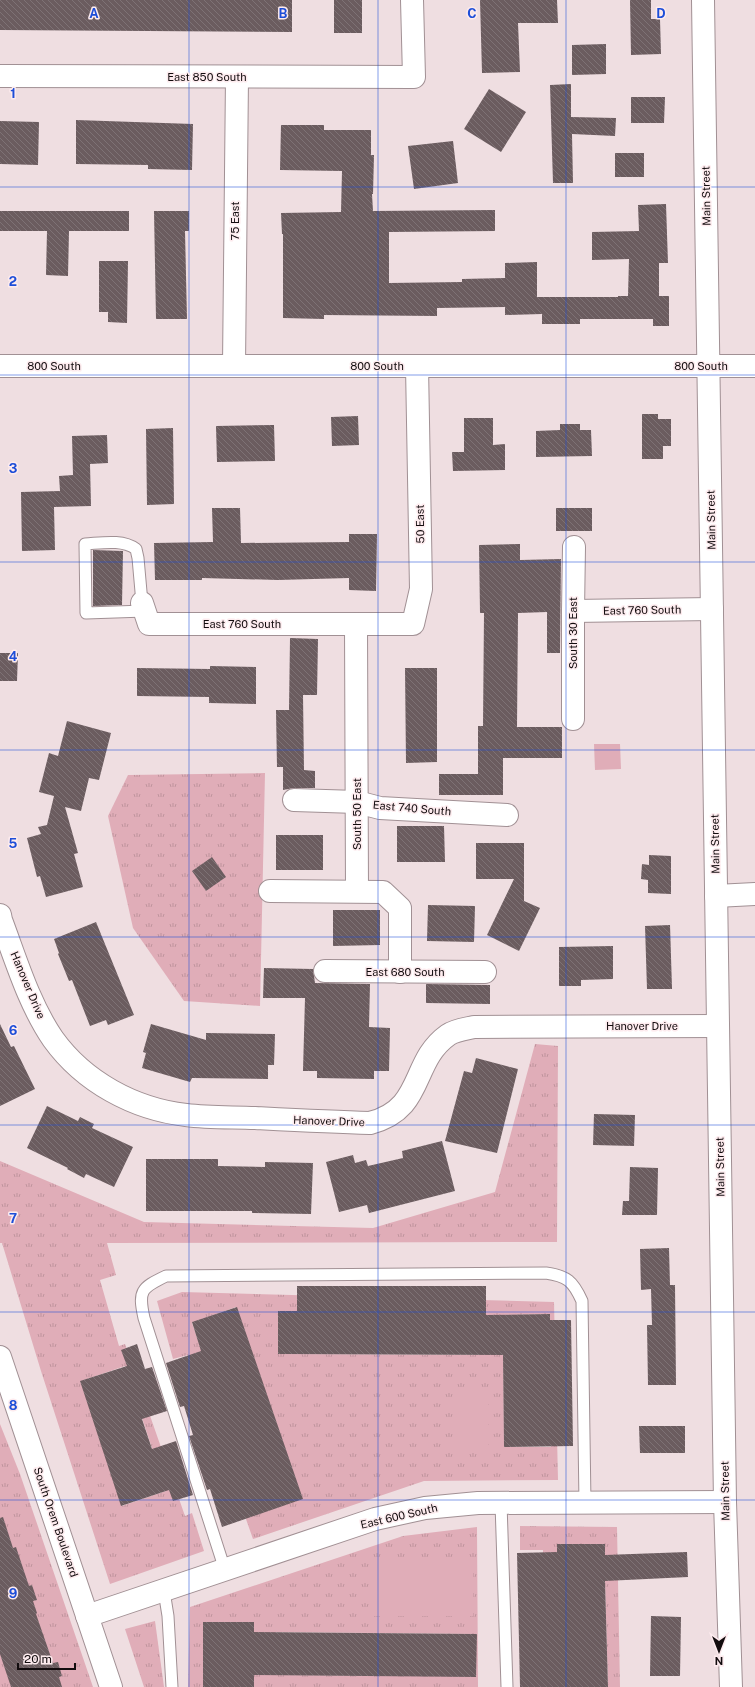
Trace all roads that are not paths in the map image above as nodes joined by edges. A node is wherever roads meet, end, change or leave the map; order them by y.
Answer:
1 (412, 0) edge
2 (703, 0) edge
3 (0, 76) edge
4 (236, 77) junction
5 (0, 366) edge
6 (234, 366) junction
7 (417, 366) junction
8 (709, 366) junction
9 (755, 366) edge
10 (574, 547) dead end
11 (144, 607) junction
12 (712, 610) junction
13 (573, 611) junction
14 (356, 624) junction
15 (573, 719) dead end
16 (294, 800) dead end
17 (357, 802) junction
18 (507, 815) dead end
19 (270, 891) dead end
20 (357, 891) junction
21 (755, 894) edge
22 (716, 896) junction
23 (0, 919) edge
24 (325, 971) dead end
25 (400, 972) junction
26 (485, 972) dead end
27 (718, 1026) junction
28 (0, 1357) edge
29 (725, 1502) junction
30 (501, 1503) junction
31 (585, 1503) junction
32 (225, 1570) junction
33 (164, 1591) junction
34 (88, 1616) junction
35 (111, 1687) edge
36 (172, 1687) edge
37 (507, 1687) edge
38 (731, 1687) edge

1 - 4 street, East 850 South
2 - 8 street, Main Street
3 - 4 street, East 850 South
4 - 6 street, 75 East
5 - 6 street, 800 South
6 - 7 street, 800 South
7 - 8 street, 800 South
7 - 14 street, 50 East
8 - 9 street, 800 South
8 - 12 street, Main Street
10 - 13 street, South 30 East
11 - 11 lane
11 - 14 street, East 760 South
12 - 13 street, East 760 South
12 - 22 street, Main Street
13 - 15 street, South 30 East
14 - 17 street, South 50 East
16 - 17 street, East 740 South
17 - 18 street, East 740 South
17 - 20 street, South 50 East
19 - 20 street
20 - 25 street
21 - 22 street
22 - 27 street, Main Street
23 - 27 street, Hanover Drive
24 - 25 street, East 680 South
25 - 26 street, East 680 South
27 - 29 street, Main Street
28 - 34 street, South Orem Boulevard
29 - 31 street, East 600 South
29 - 38 street, Main Street
30 - 31 street, East 600 South
30 - 32 street, East 600 South
30 - 37 lane
31 - 32 lane
32 - 33 street, East 600 South
33 - 34 street, East 600 South
33 - 36 lane
34 - 35 street, South Orem Boulevard

